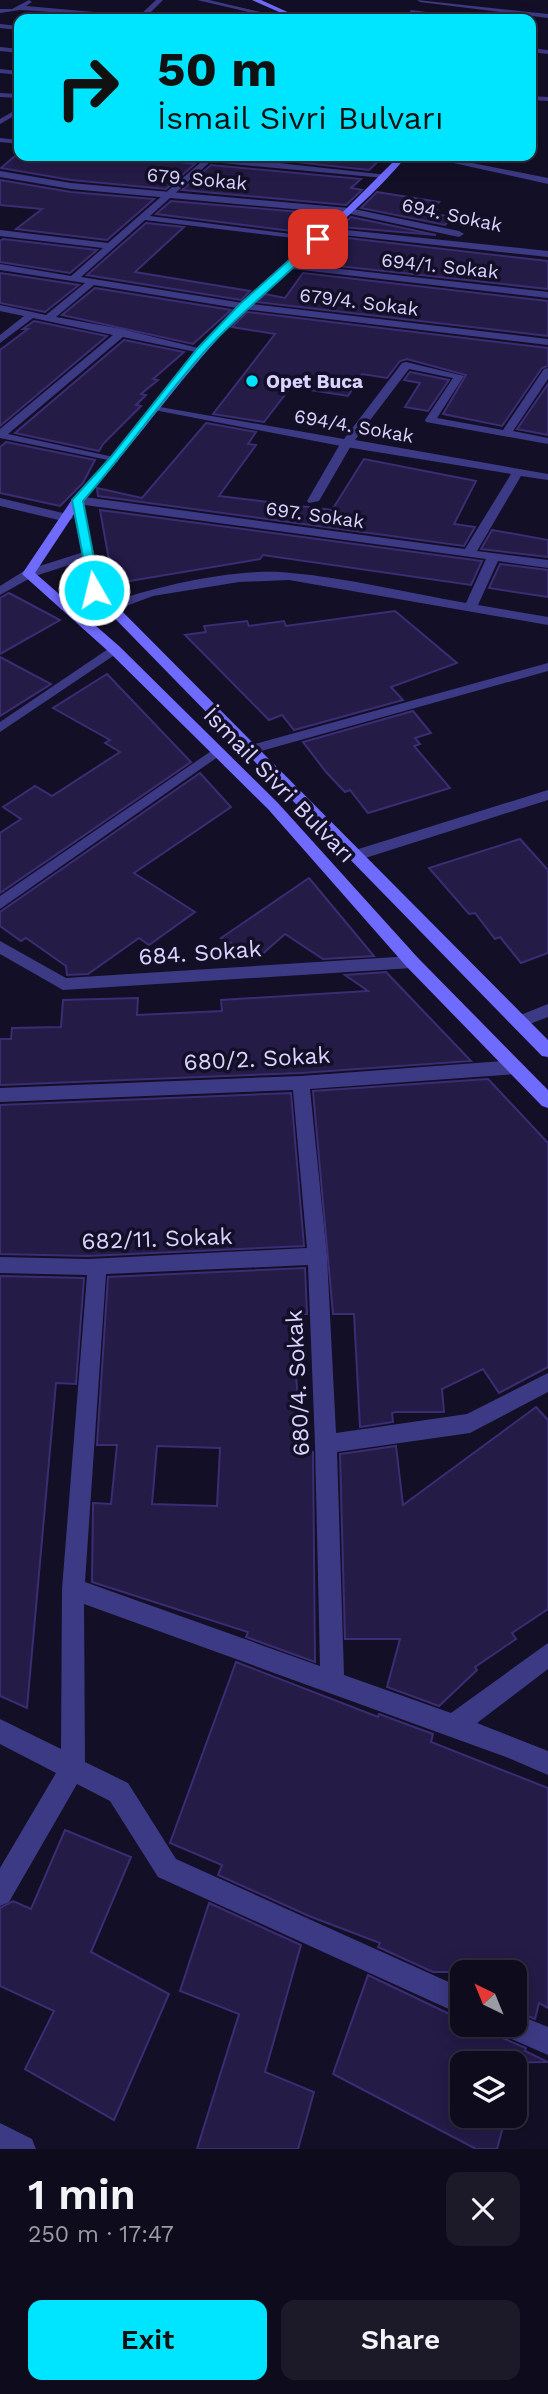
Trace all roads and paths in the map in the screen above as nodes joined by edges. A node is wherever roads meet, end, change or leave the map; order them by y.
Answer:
1 (31, 0) edge
2 (159, 0) edge
3 (168, 0) edge
4 (200, 0) edge
5 (241, 0) edge
6 (255, 0) edge
7 (419, 0) edge
8 (427, 0) edge
9 (16, 10) junction
10 (0, 11) edge
11 (411, 12) junction
12 (72, 14) edge
13 (146, 14) edge
14 (262, 14) edge
15 (273, 14) edge
16 (288, 14) edge
17 (408, 14) edge
18 (427, 14) edge
19 (547, 15) edge
20 (540, 22) dead end
21 (0, 25) edge
22 (206, 161) edge
23 (241, 161) edge
24 (398, 161) edge
25 (453, 161) edge
26 (0, 174) edge
27 (384, 175) junction
28 (545, 178) edge
29 (166, 193) junction
30 (349, 211) junction
31 (140, 217) junction
32 (327, 231) junction
33 (0, 233) edge
34 (318, 239) junction
35 (108, 246) junction
36 (548, 253) edge
37 (287, 266) junction
38 (0, 267) edge
39 (72, 280) junction
40 (91, 283) junction
41 (548, 295) edge
42 (243, 306) junction
43 (0, 307) edge
44 (31, 315) junction
45 (48, 318) junction
46 (122, 332) junction
47 (0, 340) edge
48 (548, 342) edge
49 (201, 350) junction
50 (548, 371) edge
51 (154, 409) junction
52 (506, 434) junction
53 (0, 435) edge
54 (548, 441) edge
55 (346, 444) junction
56 (114, 460) junction
57 (518, 472) junction
58 (548, 477) edge
59 (77, 500) junction
60 (313, 500) dead end
61 (0, 502) edge
62 (67, 518) junction
63 (469, 553) junction
64 (90, 554) junction
65 (494, 556) junction
66 (548, 564) edge
67 (29, 573) junction
68 (0, 591) edge
69 (110, 607) junction
70 (471, 607) junction
71 (548, 621) edge
72 (114, 649) junction
73 (548, 667) edge
74 (0, 728) edge
75 (249, 750) junction
76 (218, 751) junction
77 (548, 795) edge
78 (354, 856) junction
79 (0, 904) edge
80 (0, 947) edge
81 (412, 962) junction
82 (548, 1010) edge
83 (519, 1022) junction
84 (548, 1051) edge
85 (516, 1067) junction
86 (301, 1083) junction
87 (0, 1095) edge
88 (548, 1101) edge
89 (317, 1256) junction
90 (0, 1265) edge
91 (97, 1266) junction
92 (548, 1382) edge
93 (326, 1444) junction
94 (73, 1589) junction
95 (548, 1655) edge
96 (331, 1682) junction
97 (453, 1726) junction
98 (0, 1731) edge
99 (548, 1763) edge
100 (73, 1768) junction
101 (0, 1893) edge
102 (450, 1997) edge
103 (527, 2032) edge
104 (548, 2041) edge
105 (0, 2137) edge
106 (22, 2149) edge

1 - 9 street
2 - 3 street
2 - 13 street
4 - 14 street
5 - 15 main road
6 - 16 main road
7 - 8 street
8 - 11 street
8 - 19 street
9 - 10 street
9 - 12 street
9 - 21 street
11 - 17 street
11 - 18 street
19 - 20 street
22 - 29 street
23 - 27 street
24 - 27 main road
25 - 28 street
26 - 29 street, 679. Sokak
27 - 30 main road
29 - 30 street, 679. Sokak
29 - 31 street
30 - 32 main road
30 - 36 street, 694. Sokak
31 - 34 street
31 - 35 street
32 - 34 main road
32 - 36 street, 694/1. Sokak
33 - 35 street
34 - 37 main road
35 - 39 street
37 - 41 street, 694/1. Sokak
37 - 42 main road
38 - 39 street, 679/4. Sokak
39 - 40 street, 679/4. Sokak
40 - 42 street, 679/4. Sokak
40 - 45 street
42 - 48 street, 679/4. Sokak
42 - 49 main road
43 - 44 street
44 - 45 street
44 - 47 street
45 - 46 street
46 - 49 street
46 - 53 street
49 - 51 main road
50 - 52 street
51 - 55 street, 694/4. Sokak
51 - 56 main road
52 - 54 street
52 - 55 street
53 - 56 street
55 - 57 street, 694/4. Sokak
55 - 60 street
56 - 59 main road
57 - 58 street, 694/4. Sokak
57 - 63 street
59 - 62 main road
59 - 63 street, 697. Sokak
59 - 64 main road, İsmail Sivri Bulvarı
61 - 62 street
62 - 67 main road
63 - 65 street, 697. Sokak
64 - 67 street
64 - 69 main road, İsmail Sivri Bulvarı
65 - 66 street, 697. Sokak
65 - 70 street
67 - 68 street
67 - 72 main road, İsmail Sivri Bulvarı
69 - 70 street
69 - 75 main road, İsmail Sivri Bulvarı
70 - 71 street
72 - 74 street
72 - 76 main road, İsmail Sivri Bulvarı
73 - 75 street
75 - 78 main road, İsmail Sivri Bulvarı
76 - 79 street
76 - 81 main road, İsmail Sivri Bulvarı
77 - 78 street
78 - 83 main road, İsmail Sivri Bulvarı
80 - 81 street, 684. Sokak
81 - 85 main road, İsmail Sivri Bulvarı
82 - 83 street
83 - 84 main road, İsmail Sivri Bulvarı
85 - 86 street, 680/2. Sokak
85 - 88 main road, İsmail Sivri Bulvarı
86 - 87 street, 680/2. Sokak
86 - 89 street, 680/4. Sokak
89 - 91 street, 682/11. Sokak
89 - 93 street, 680/4. Sokak
90 - 91 street, 682/11. Sokak
91 - 94 street
92 - 93 street
93 - 96 street, 680/4. Sokak
94 - 96 street
94 - 100 street
95 - 97 street
96 - 97 street
97 - 99 street
98 - 100 street
100 - 101 street
100 - 102 street
103 - 104 street
105 - 106 street

